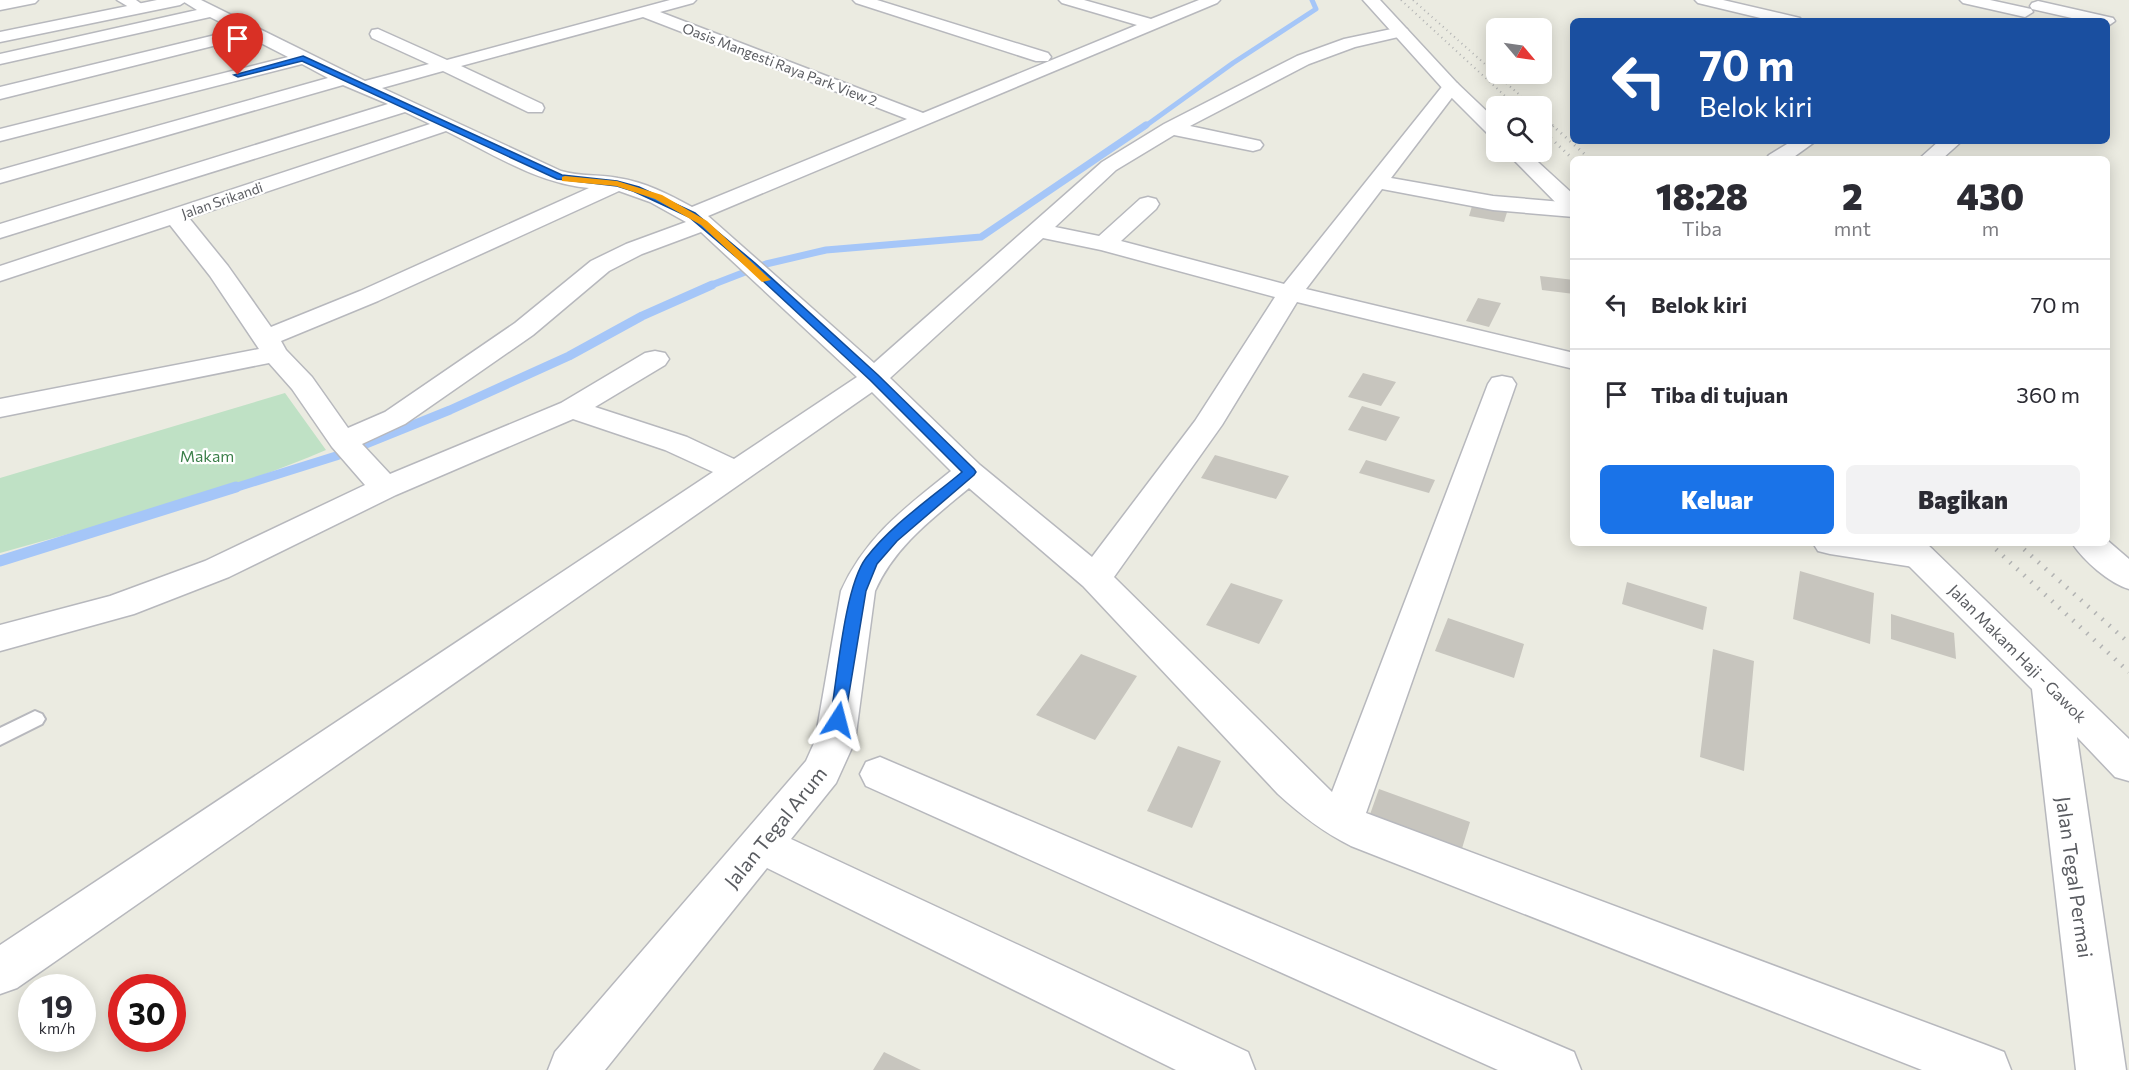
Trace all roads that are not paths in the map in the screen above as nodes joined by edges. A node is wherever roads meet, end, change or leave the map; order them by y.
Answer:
1 (30, 0) edge
2 (180, 0) edge
3 (189, 0) edge
4 (688, 0) edge
5 (861, 0) edge
6 (1067, 0) edge
7 (1212, 0) edge
8 (1371, 0) edge
9 (1703, 0) edge
10 (1968, 0) edge
11 (132, 4) edge
12 (0, 5) edge
13 (2032, 6) edge
14 (212, 12) junction
15 (644, 12) junction
16 (1781, 18) edge
17 (2013, 18) edge
18 (2091, 18) edge
19 (1150, 24) dead end
20 (250, 32) junction
21 (1401, 32) junction
22 (378, 34) dead end
23 (0, 37) edge
24 (1071, 43) dead end
25 (1092, 50) junction
26 (1042, 57) dead end
27 (303, 58) junction
28 (0, 59) edge
29 (444, 65) junction
30 (344, 79) junction
31 (364, 87) junction
32 (1451, 87) junction
33 (0, 93) edge
34 (406, 105) junction
35 (535, 108) dead end
36 (916, 117) dead end
37 (1486, 121) edge
38 (445, 125) junction
39 (1171, 129) junction
40 (0, 135) edge
41 (1801, 144) edge
42 (1948, 144) edge
43 (1253, 145) dead end
44 (1781, 156) edge
45 (1933, 156) edge
46 (1526, 162) edge
47 (0, 177) edge
48 (1377, 182) junction
49 (617, 184) junction
50 (1148, 204) dead end
51 (1570, 205) edge
52 (1570, 209) edge
53 (175, 216) junction
54 (698, 219) junction
55 (1039, 230) junction
56 (0, 231) edge
57 (1104, 244) junction
58 (0, 274) edge
59 (1290, 293) junction
60 (271, 346) junction
61 (655, 359) dead end
62 (1570, 361) edge
63 (874, 378) junction
64 (1502, 384) dead end
65 (0, 408) edge
66 (571, 409) junction
67 (348, 446) junction
68 (735, 472) junction
69 (969, 472) junction
70 (385, 488) junction
71 (1866, 546) edge
72 (2093, 546) edge
73 (1913, 550) edge
74 (2129, 577) edge
75 (1095, 579) junction
76 (0, 638) edge
77 (2050, 684) junction
78 (35, 718) dead end
79 (0, 737) edge
80 (2129, 765) edge
81 (880, 774) dead end
82 (1342, 821) junction
83 (762, 845) junction
84 (0, 972) edge
85 (573, 1070) edge
86 (1230, 1070) edge
87 (1556, 1070) edge
88 (1986, 1070) edge
89 (2101, 1070) edge

1 - 12 street
2 - 11 street
3 - 14 street
4 - 15 street
5 - 26 street
6 - 19 street
7 - 25 street
8 - 21 street
9 - 16 street
10 - 13 street
11 - 23 street
13 - 17 street
13 - 18 street
14 - 20 street
14 - 28 street
15 - 29 street
15 - 36 street, Oasis Mangesti Raya Park View 2
20 - 27 street
20 - 33 street
21 - 32 street
21 - 39 street
22 - 29 street
24 - 25 street
25 - 54 street
27 - 30 street
27 - 40 street
29 - 31 street
29 - 35 street
30 - 31 street
30 - 47 street
31 - 34 street
32 - 37 street
32 - 48 street
34 - 38 street
34 - 56 street
38 - 49 street
38 - 53 street, Jalan Srikandi
39 - 43 street
39 - 55 street
41 - 44 street
42 - 45 street
46 - 51 street
48 - 52 street
48 - 59 street
49 - 54 street
49 - 60 street
50 - 57 street
53 - 58 street, Jalan Srikandi
53 - 60 street
54 - 63 street
54 - 67 street
55 - 57 street
55 - 63 street
57 - 59 street
59 - 62 street
59 - 75 street
60 - 65 street
60 - 67 street
61 - 66 street
63 - 68 street
63 - 69 street
64 - 82 street
66 - 68 street
66 - 70 street
67 - 70 street
68 - 84 street
69 - 75 street
69 - 83 street, Jalan Tegal Arum
70 - 76 street
71 - 73 street
72 - 74 street
73 - 77 street, Jalan Makam Haji - Gawok
75 - 82 street
77 - 80 street, Jalan Makam Haji - Gawok
77 - 89 street, Jalan Tegal Permai
78 - 79 lane
81 - 87 street
82 - 88 street
83 - 85 street, Jalan Tegal Arum
83 - 86 street

